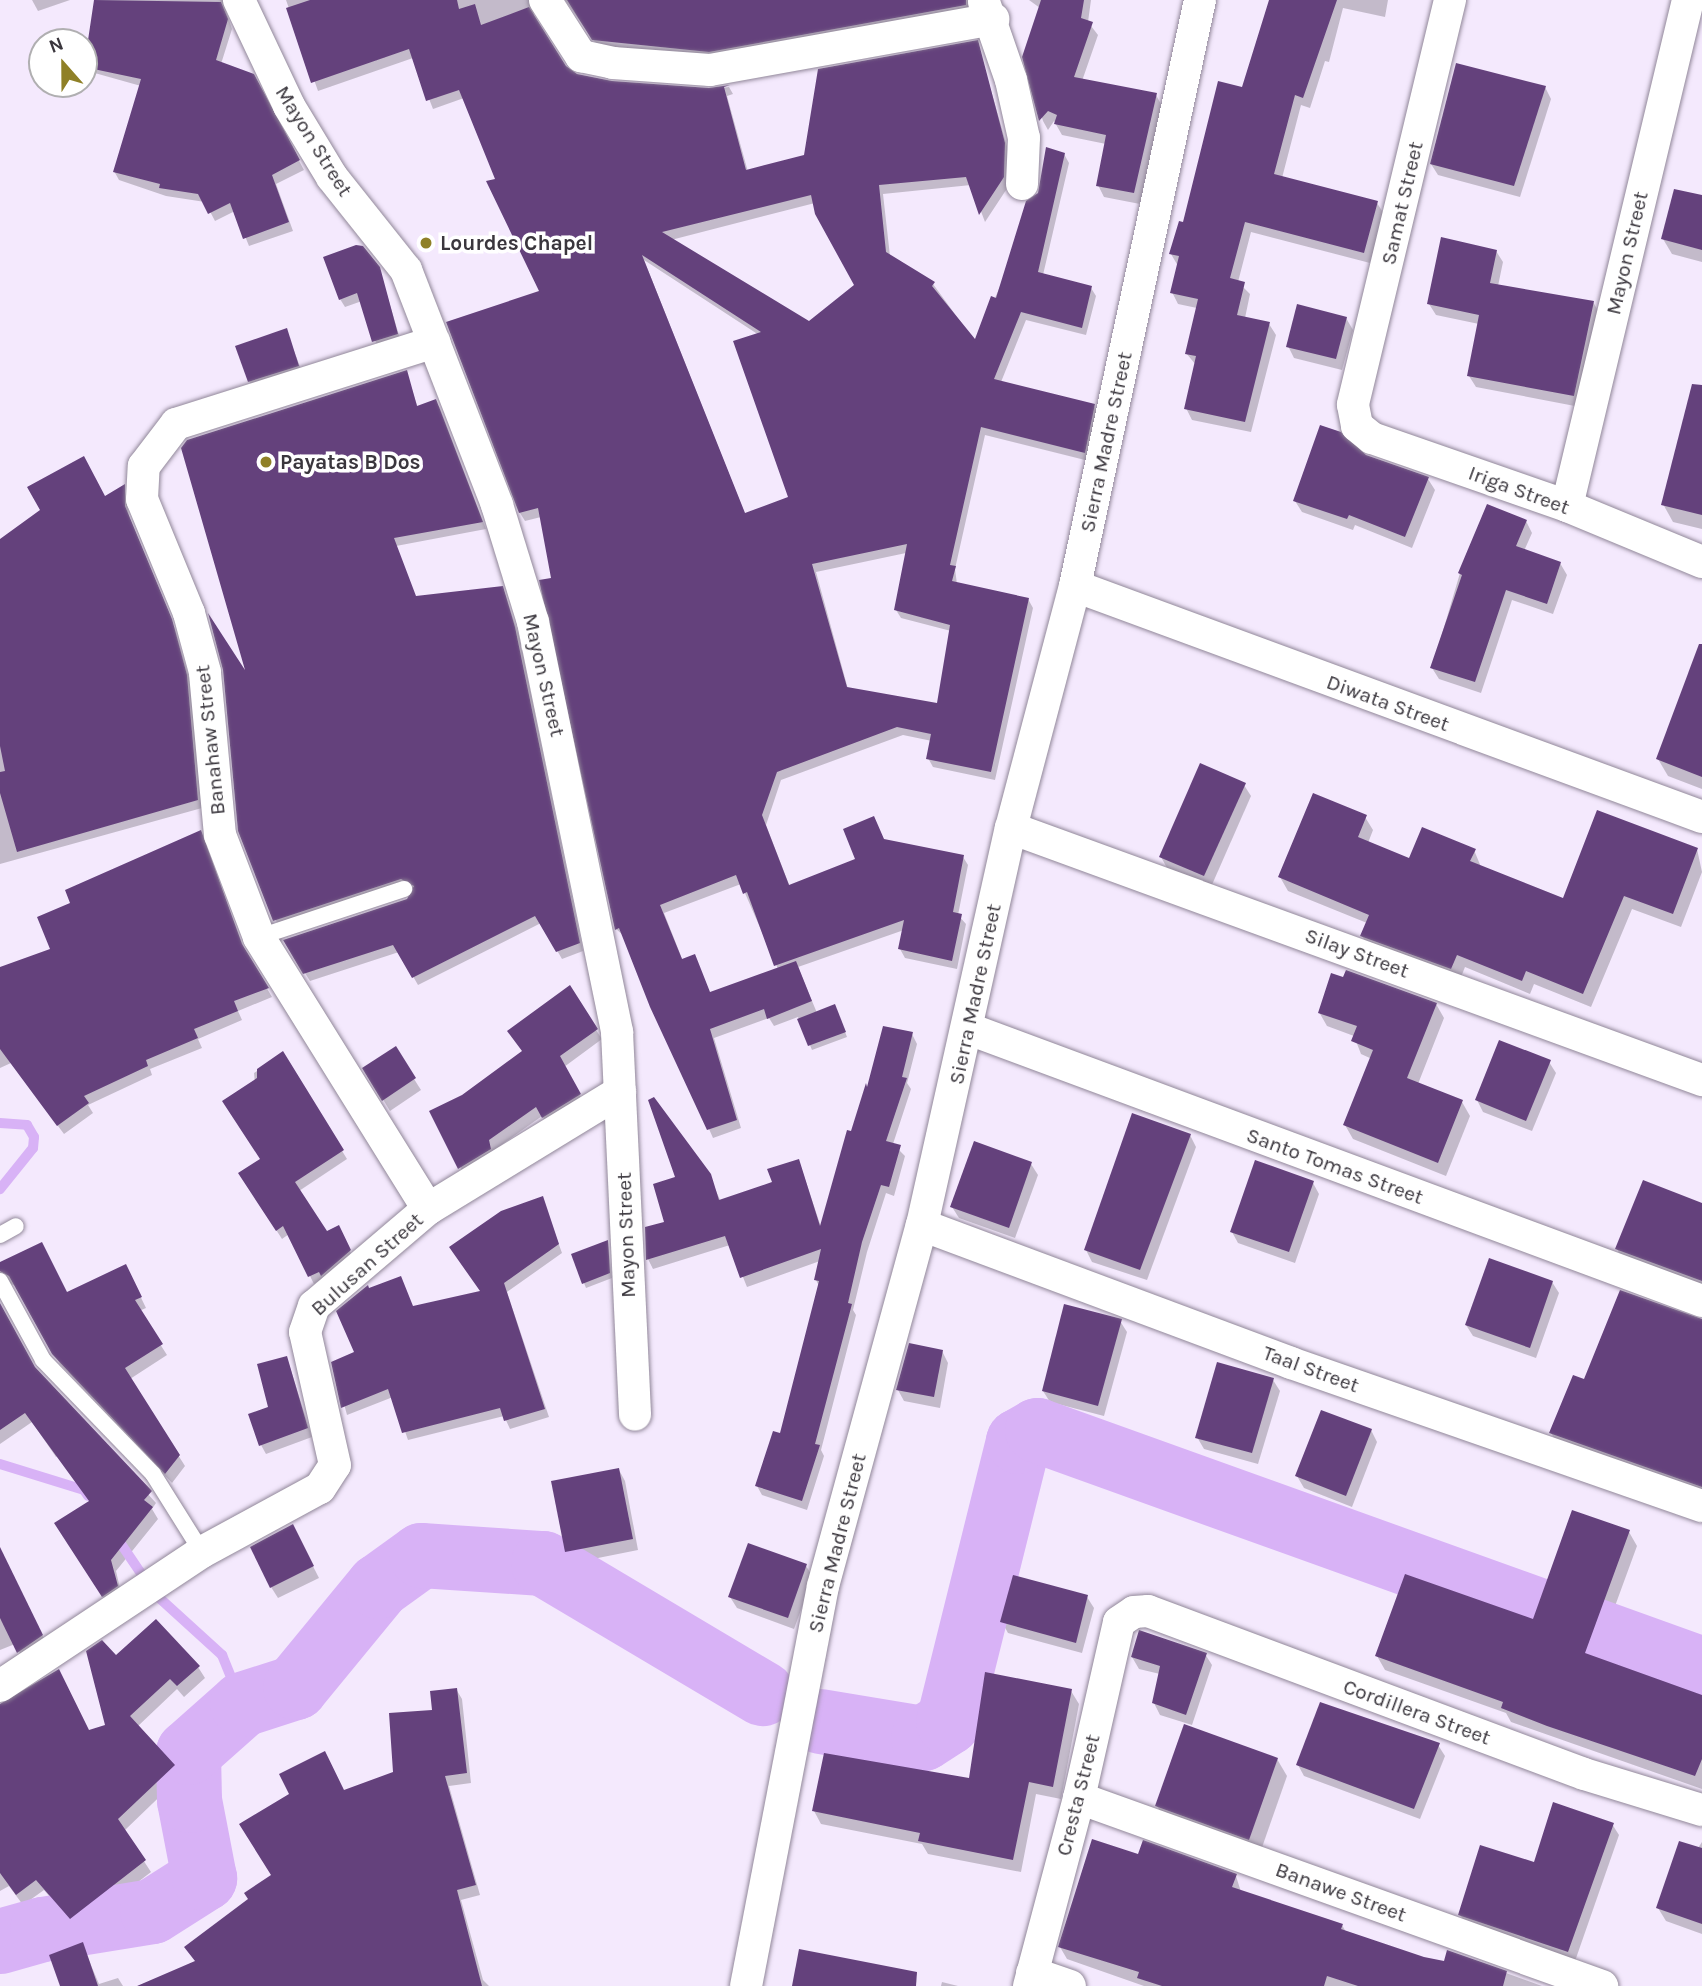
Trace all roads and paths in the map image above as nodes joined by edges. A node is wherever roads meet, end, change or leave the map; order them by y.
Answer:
1 (239, 0) edge
2 (545, 0) edge
3 (1200, 0) edge
4 (1450, 0) edge
5 (1688, 0) edge
6 (988, 10) edge
7 (1021, 184) dead end
8 (434, 342) junction
9 (1353, 405) joint
10 (1567, 506) junction
11 (1702, 562) edge
12 (1075, 586) junction
13 (1702, 817) edge
14 (1011, 828) junction
15 (404, 889) dead end
16 (258, 937) junction
17 (969, 1029) junction
18 (1702, 1080) edge
19 (620, 1091) junction
20 (428, 1209) junction
21 (922, 1225) junction
22 (16, 1226) dead end
23 (0, 1235) edge
24 (0, 1281) edge
25 (1702, 1301) edge
26 (635, 1415) dead end
27 (1702, 1506) edge
28 (202, 1552) junction
29 (1134, 1612) joint
30 (0, 1686) edge
31 (1079, 1798) junction
32 (1702, 1810) edge
33 (1030, 1980) edge
34 (746, 1986) edge
35 (1070, 1986) edge
36 (1602, 1986) edge

1 - 8 street, Mayon Street
2 - 6 street
3 - 12 street, Sierra Madre Street
4 - 9 street, Samat Street
5 - 10 street, Mayon Street
6 - 7 street
8 - 16 street, Banahaw Street
8 - 19 street, Mayon Street
9 - 10 street, Iriga Street
10 - 11 street, Iriga Street
12 - 13 street, Diwata Street
12 - 14 street, Sierra Madre Street
14 - 17 street, Sierra Madre Street
14 - 18 street, Silay Street
15 - 16 lane
16 - 20 street, Banahaw Street
17 - 21 street, Sierra Madre Street
17 - 25 street, Santo Tomas Street
19 - 20 street, Bulusan Street
19 - 26 street, Mayon Street
20 - 28 street, Bulusan Street
21 - 27 street, Taal Street
21 - 34 street, Sierra Madre Street
22 - 23 lane
24 - 28 lane
28 - 30 street, Bulusan Street
29 - 31 street, Cresta Street
29 - 32 street, Cordillera Street
31 - 33 street, Cresta Street
31 - 36 street, Banawe Street
33 - 35 street

